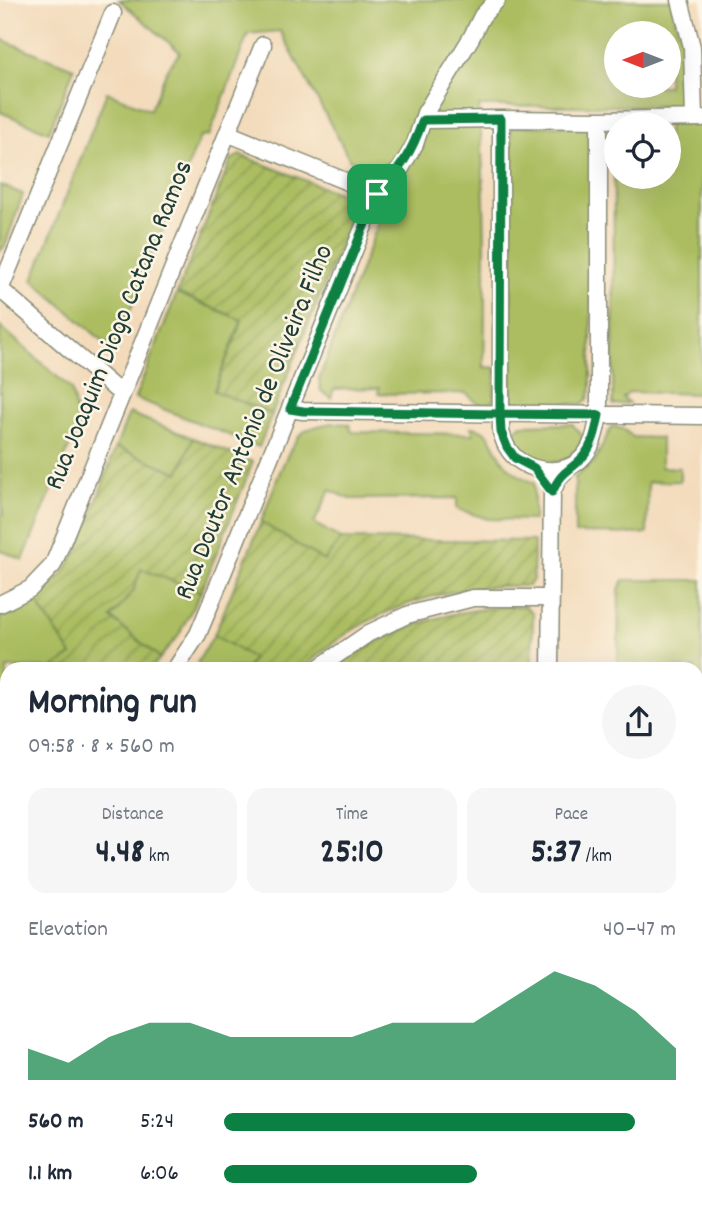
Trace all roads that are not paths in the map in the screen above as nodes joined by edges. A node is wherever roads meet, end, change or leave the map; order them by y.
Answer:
1 (497, 0) edge
2 (680, 0) edge
3 (113, 13) dead end
4 (263, 45) dead end
5 (698, 118) edge
6 (501, 119) junction
7 (423, 120) junction
8 (599, 120) junction
9 (227, 133) junction
10 (377, 194) junction
11 (0, 290) edge
12 (120, 393) junction
13 (290, 409) junction
14 (500, 414) junction
15 (599, 415) junction
16 (702, 416) edge
17 (570, 467) junction
18 (534, 468) junction
19 (552, 492) junction
20 (2, 597) edge
21 (551, 598) junction
22 (187, 660) edge
23 (327, 662) edge
24 (550, 662) edge

1 - 7 street
2 - 5 street
3 - 11 street
4 - 9 street, Rua Joaquim Diogo Catana Ramos
5 - 8 street
6 - 7 street
6 - 8 street
6 - 14 street
7 - 10 street
8 - 15 street
9 - 10 street
9 - 12 street, Rua Joaquim Diogo Catana Ramos
10 - 13 street, Rua Doutor António de Oliveira Filho
11 - 12 street
12 - 20 street, Rua Joaquim Diogo Catana Ramos
13 - 14 street
13 - 22 street, Rua Doutor António de Oliveira Filho
14 - 15 street
14 - 18 street
15 - 16 street
15 - 17 street
17 - 18 street
17 - 19 street
18 - 19 street
19 - 21 street
21 - 23 street
21 - 24 street

